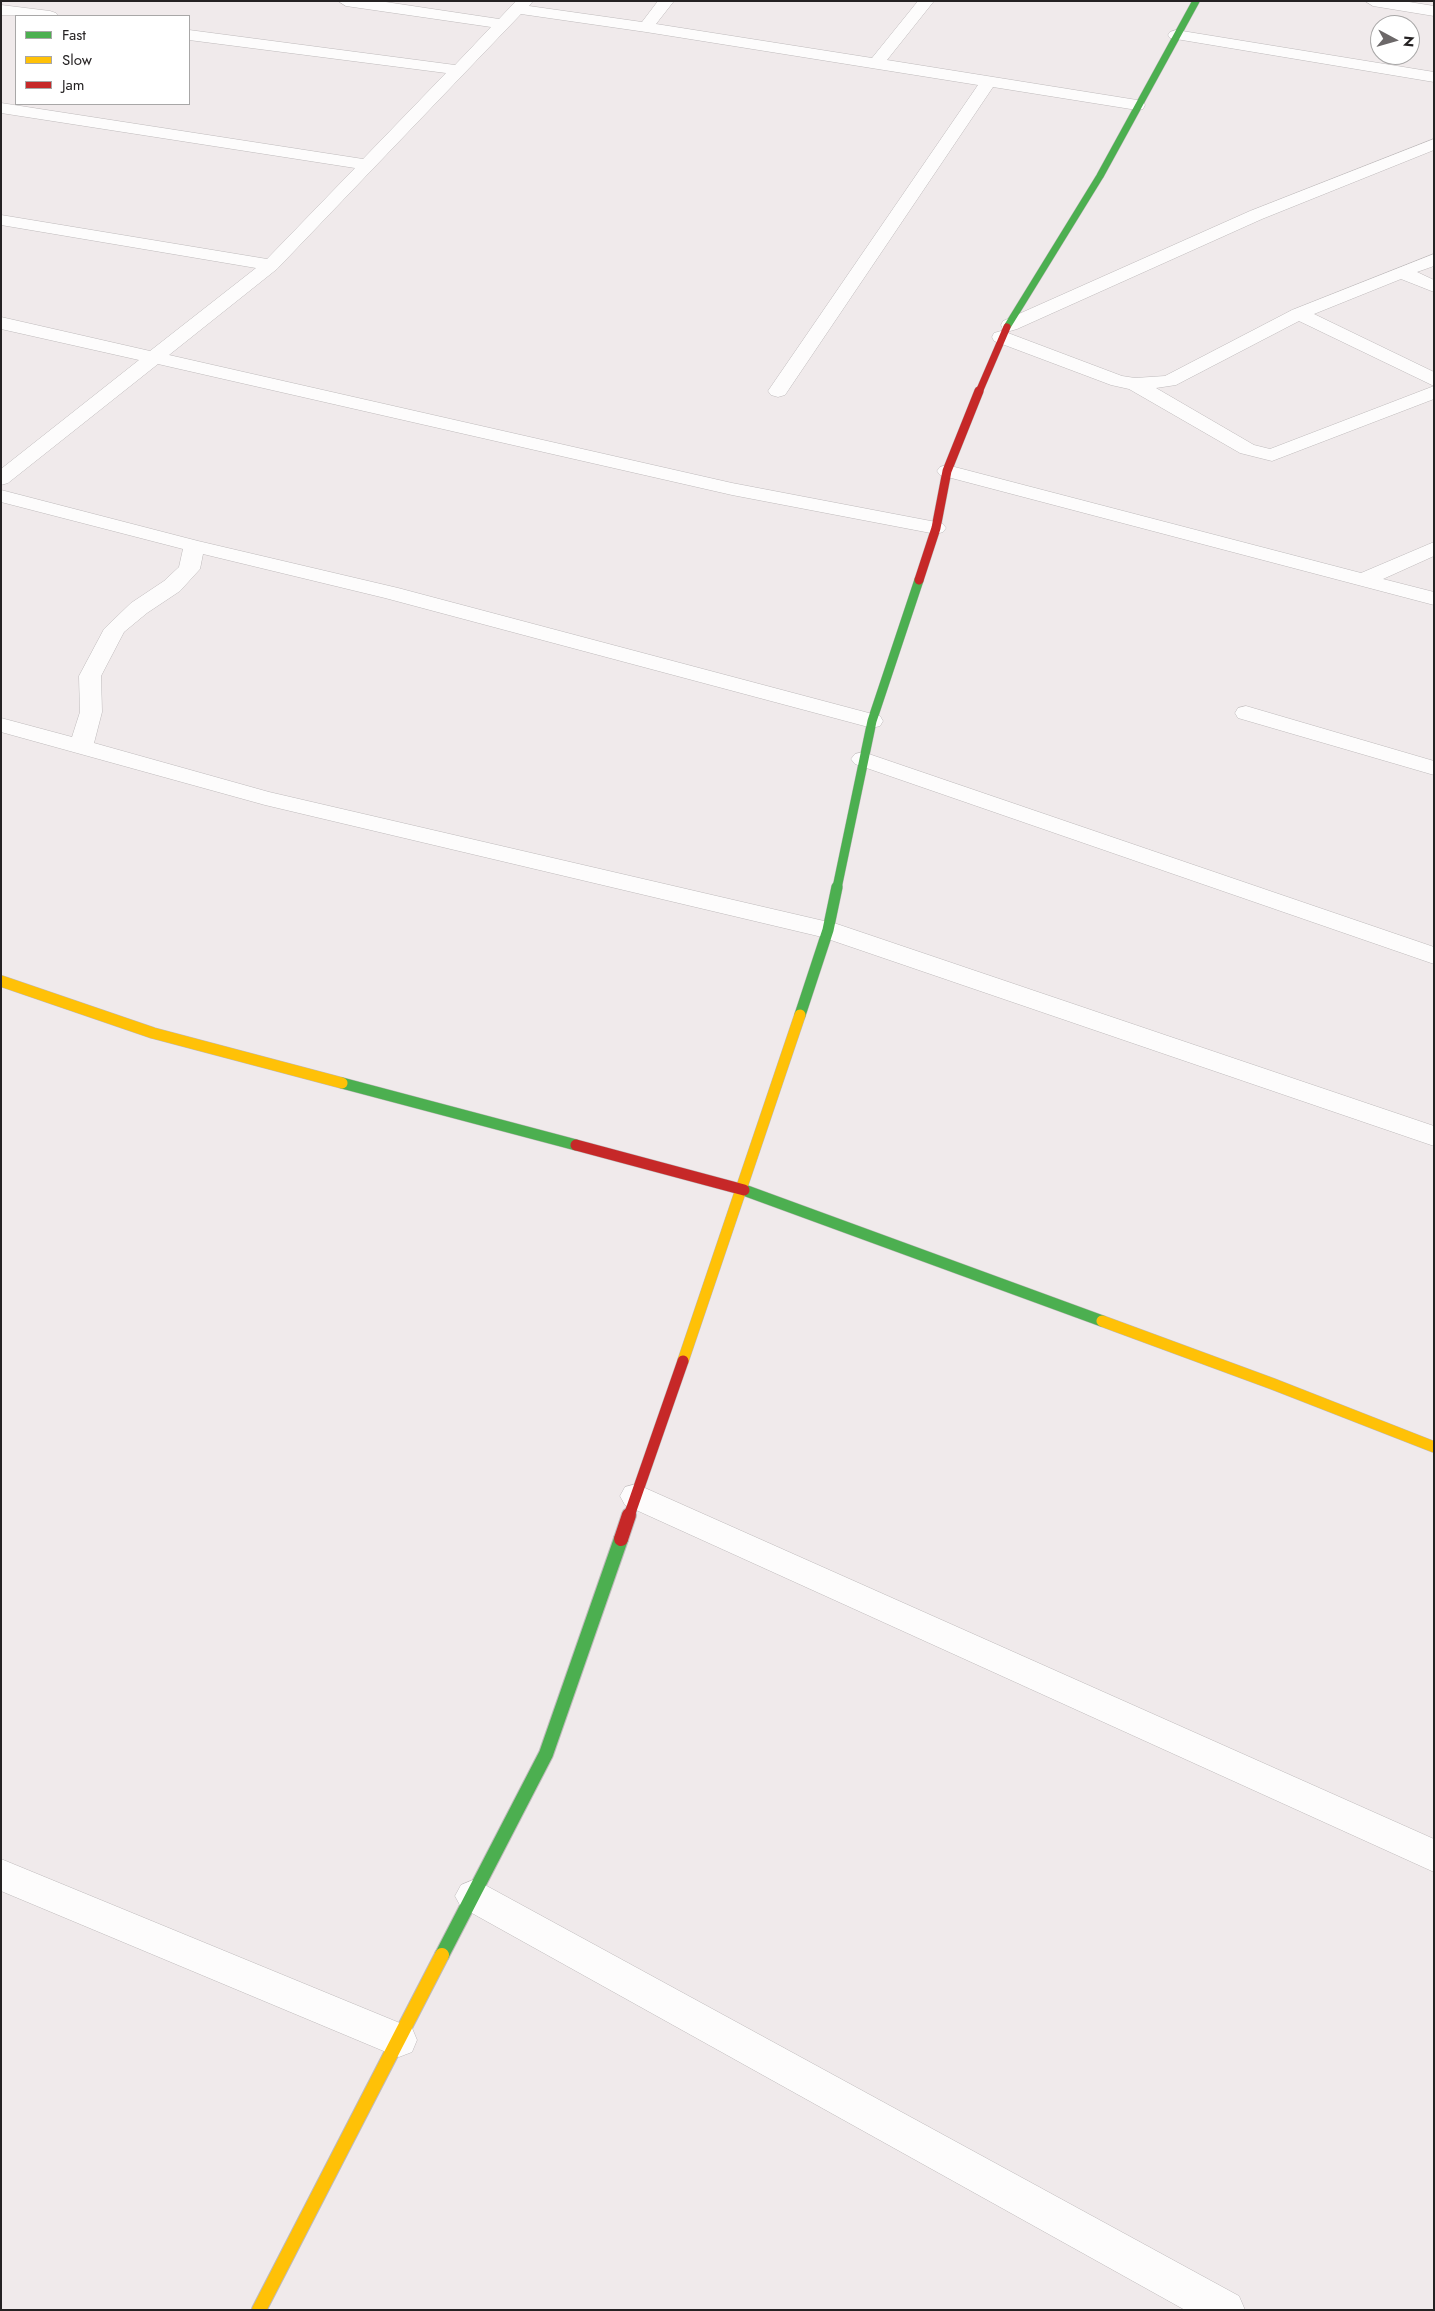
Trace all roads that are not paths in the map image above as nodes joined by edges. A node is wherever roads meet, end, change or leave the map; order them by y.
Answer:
1 (346, 1) edge
2 (666, 1) edge
3 (926, 1) edge
4 (1196, 1) edge
5 (1373, 1) edge
6 (521, 5) edge
7 (1, 10) edge
8 (1434, 11) edge
9 (42, 15) edge
10 (503, 24) junction
11 (646, 27) junction
12 (190, 34) edge
13 (1176, 35) junction
14 (876, 63) junction
15 (459, 70) junction
16 (1434, 77) edge
17 (989, 81) junction
18 (1137, 105) junction
19 (1, 108) edge
20 (1434, 144) edge
21 (367, 165) junction
22 (1, 220) edge
23 (1434, 259) edge
24 (272, 265) junction
25 (1401, 272) junction
26 (1434, 287) edge
27 (1299, 314) junction
28 (1, 323) edge
29 (1005, 331) junction
30 (152, 358) junction
31 (1434, 380) edge
32 (1135, 384) junction
33 (778, 391) dead end
34 (1434, 392) edge
35 (948, 472) junction
36 (1, 479) edge
37 (1, 496) edge
38 (936, 528) junction
39 (194, 546) junction
40 (1434, 548) edge
41 (1364, 580) junction
42 (1434, 599) edge
43 (1246, 713) dead end
44 (872, 721) junction
45 (1, 725) edge
46 (81, 747) junction
47 (863, 759) junction
48 (1434, 768) edge
49 (828, 930) junction
50 (1434, 956) edge
51 (1, 981) edge
52 (1434, 1136) edge
53 (742, 1189) junction
54 (1434, 1447) edge
55 (636, 1496) junction
56 (1434, 1856) edge
57 (1, 1875) edge
58 (473, 1896) junction
59 (399, 2040) junction
60 (259, 2310) edge
61 (1224, 2310) edge

1 - 10 street
2 - 11 street
3 - 14 street
4 - 13 street
5 - 8 street
6 - 10 street
6 - 11 street
7 - 9 street
10 - 15 street
11 - 14 street
12 - 15 street
13 - 16 street
13 - 18 street
14 - 17 street
15 - 21 street
17 - 18 street
17 - 33 street
18 - 29 street
19 - 21 street
20 - 29 street
21 - 24 street
22 - 24 street
23 - 25 street
24 - 30 street
25 - 26 street
25 - 27 street
27 - 31 street
27 - 32 street
28 - 30 street
29 - 32 street
29 - 35 street
30 - 36 street
30 - 38 street
32 - 34 street
35 - 38 street
35 - 41 street
37 - 39 street
38 - 44 street
39 - 44 street
39 - 46 street
40 - 41 street
41 - 42 street
43 - 48 street
44 - 47 street
45 - 46 street
46 - 49 street
47 - 49 street
47 - 50 street
49 - 52 street
49 - 53 street
51 - 53 street
53 - 54 street
53 - 55 street
55 - 56 street
55 - 58 street
57 - 59 street
58 - 59 street
58 - 61 street
59 - 60 street

